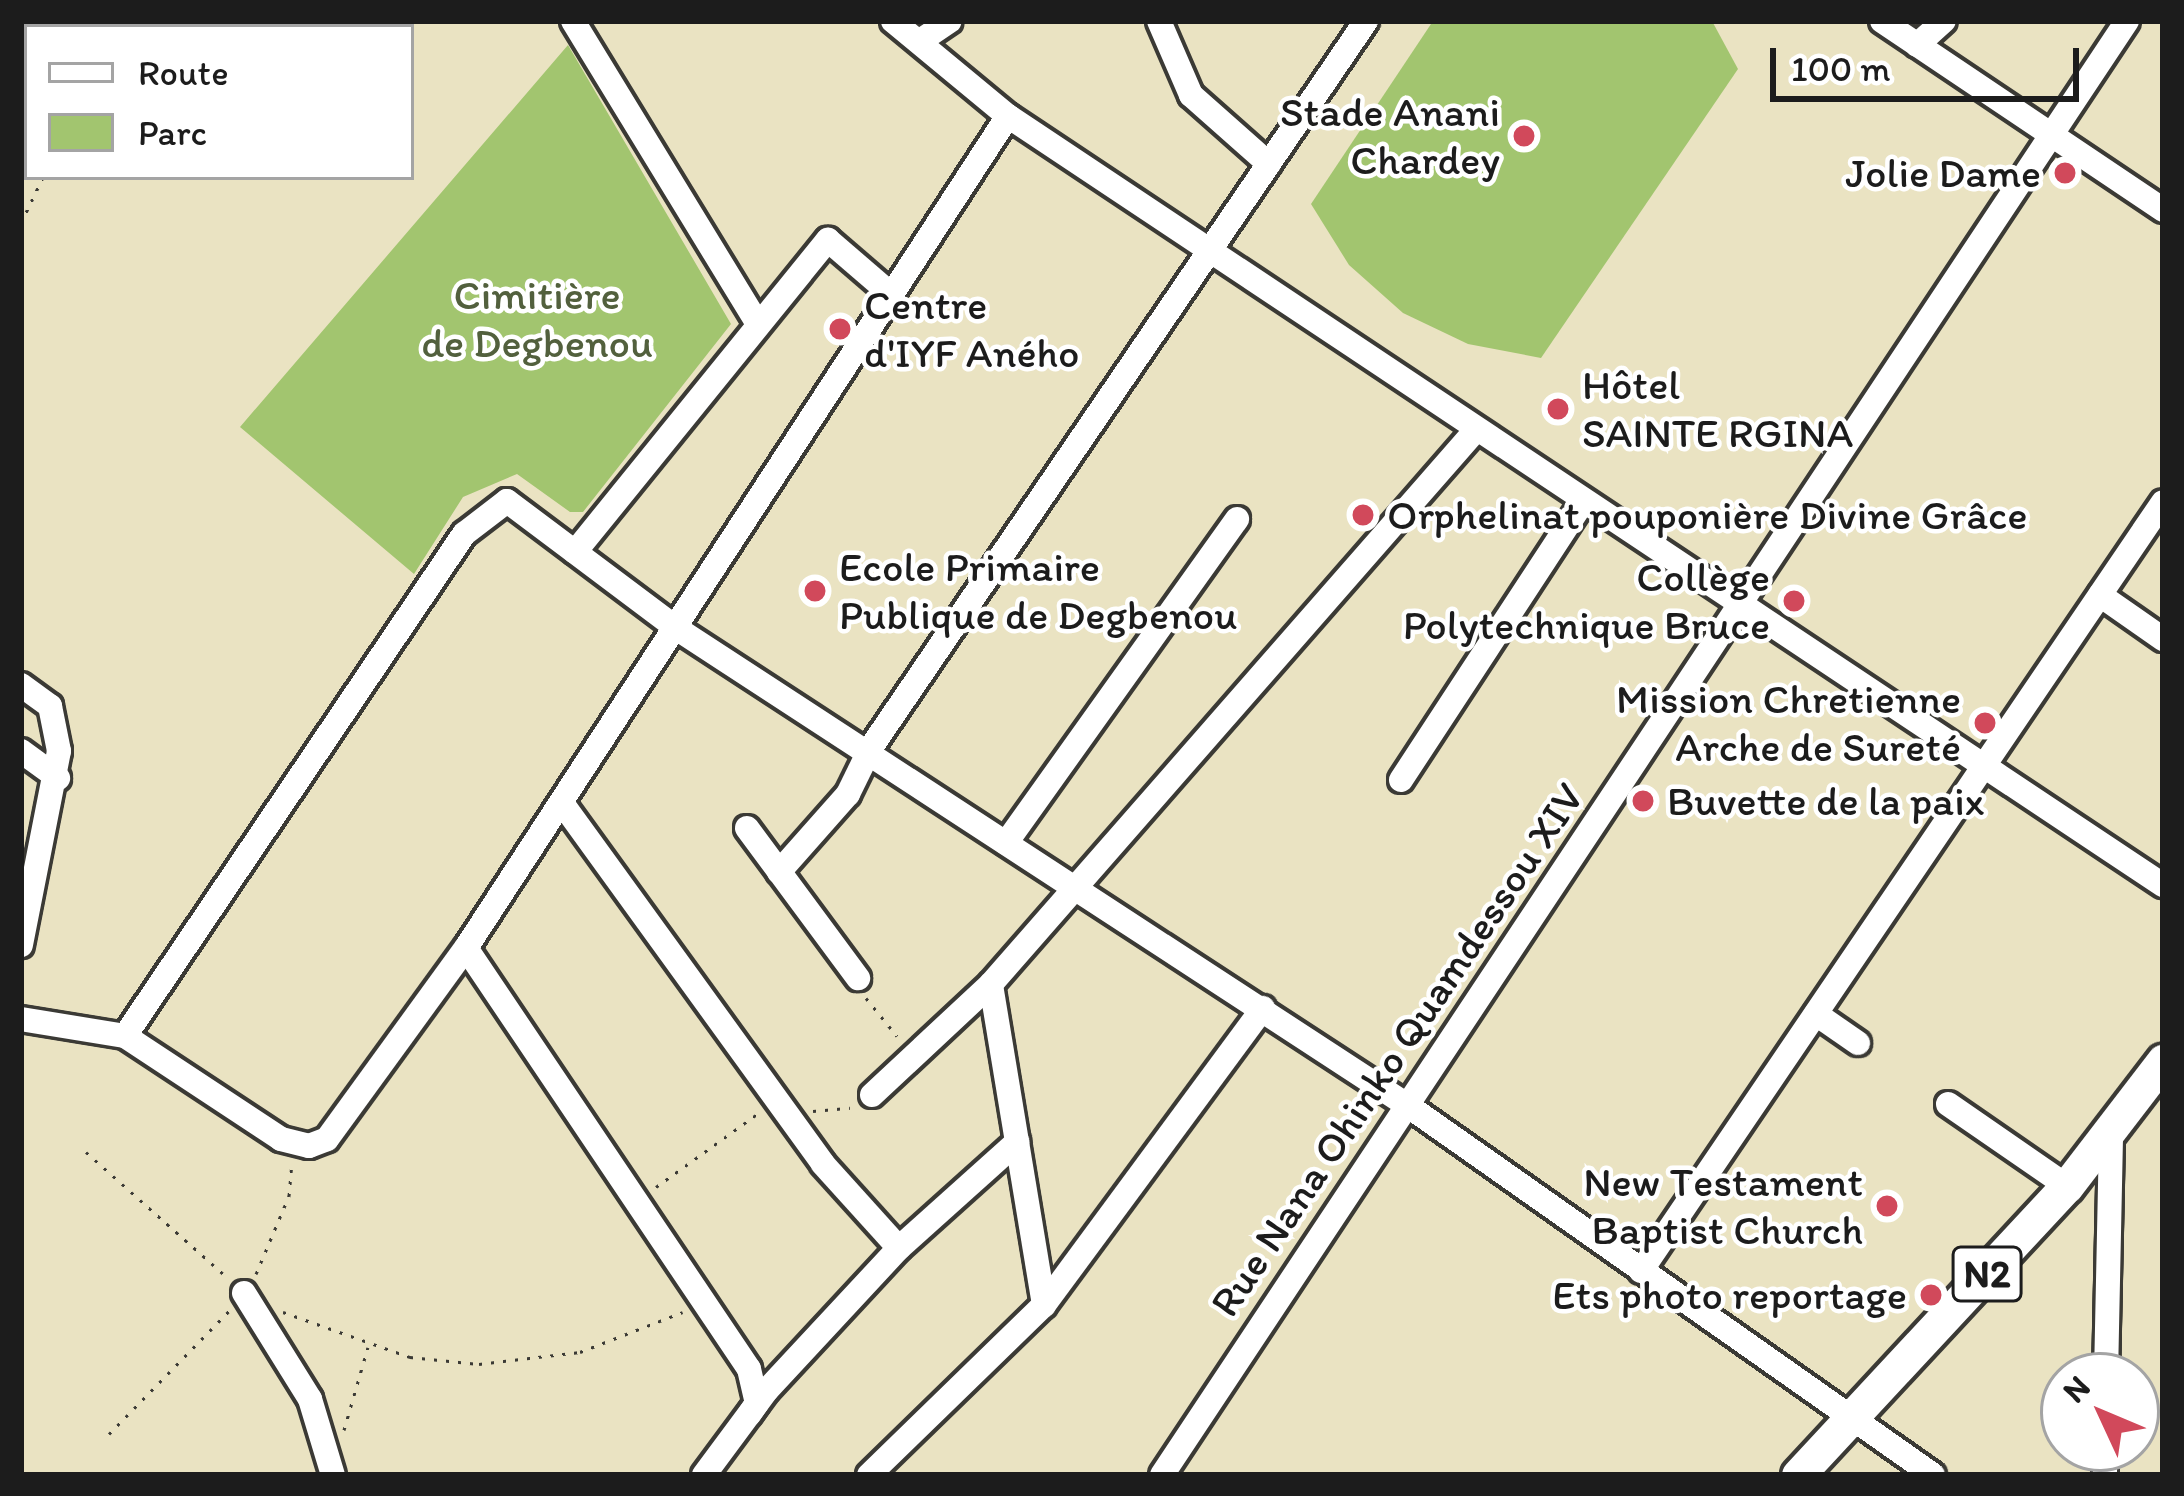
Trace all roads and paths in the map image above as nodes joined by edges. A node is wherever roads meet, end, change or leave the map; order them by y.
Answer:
1 (573, 21) edge
2 (893, 21) edge
3 (950, 21) edge
4 (1159, 21) edge
5 (1366, 21) edge
6 (1882, 21) edge
7 (1944, 21) edge
8 (2127, 21) edge
9 (922, 30) edge
10 (1917, 45) junction
11 (1008, 116) junction
12 (2052, 135) junction
13 (1269, 164) junction
14 (42, 180) edge
15 (2163, 210) edge
16 (21, 223) edge
17 (1210, 251) junction
18 (892, 295) junction
19 (758, 324) junction
20 (1475, 431) junction
21 (2163, 502) edge
22 (1582, 503) junction
23 (1237, 519) dead end
24 (575, 552) junction
25 (2100, 595) junction
26 (1738, 609) junction
27 (676, 628) junction
28 (2163, 639) edge
29 (21, 685) edge
30 (870, 749) junction
31 (21, 751) edge
32 (1982, 771) junction
33 (58, 778) junction
34 (1401, 780) dead end
35 (562, 802) junction
36 (747, 828) dead end
37 (1006, 843) junction
38 (779, 872) junction
39 (2163, 885) edge
40 (1071, 889) junction
41 (21, 945) edge
42 (466, 948) junction
43 (858, 978) joint
44 (991, 984) junction
45 (1263, 1008) junction
46 (1816, 1014) junction
47 (21, 1019) edge
48 (125, 1036) junction
49 (1858, 1043) dead end
50 (915, 1056) junction
51 (2163, 1061) edge
52 (872, 1095) joint
53 (778, 1103) junction
54 (1948, 1104) dead end
55 (1407, 1105) junction
56 (2111, 1132) junction
57 (1017, 1142) junction
58 (294, 1146) junction
59 (86, 1152) dead end
60 (2067, 1186) junction
61 (636, 1198) junction
62 (898, 1248) junction
63 (1641, 1271) junction
64 (244, 1292) junction
65 (706, 1301) junction
66 (1044, 1305) junction
67 (369, 1346) junction
68 (2106, 1352) edge
69 (797, 1360) junction
70 (749, 1369) junction
71 (749, 1415) junction
72 (1852, 1421) junction
73 (109, 1434) dead end
74 (341, 1441) dead end
75 (333, 1475) edge
76 (704, 1475) edge
77 (869, 1475) edge
78 (1162, 1475) edge
79 (1798, 1475) edge
80 (1933, 1475) edge

1 - 19 street
2 - 9 street
3 - 9 street
4 - 13 street
5 - 13 street
6 - 10 street
7 - 10 street
8 - 12 street, Rue Nana Ohinko Quamdessou XIV
9 - 11 street
10 - 12 street
11 - 17 street
11 - 18 street
12 - 15 street
12 - 26 street, Rue Nana Ohinko Quamdessou XIV
13 - 17 street
14 - 16 path
17 - 20 street
17 - 30 street
18 - 19 street
18 - 27 street
19 - 24 street
20 - 22 street
20 - 40 street
21 - 25 street
22 - 26 street
22 - 34 street
23 - 37 street
24 - 27 street
24 - 48 street
25 - 28 street
25 - 32 street
26 - 32 street
26 - 55 street, Rue Nana Ohinko Quamdessou XIV
27 - 30 street
27 - 35 street
29 - 33 street
30 - 37 street
30 - 38 street
31 - 33 street
32 - 39 street
32 - 46 street
33 - 41 street
35 - 42 street
35 - 53 street
36 - 38 street
37 - 40 street
38 - 43 street
40 - 44 street
40 - 45 street
42 - 58 street
42 - 61 street
43 - 50 path
44 - 50 street
44 - 57 street
45 - 55 street
45 - 66 street
46 - 49 street
46 - 63 street
47 - 48 street
48 - 58 street
50 - 52 street
51 - 56 highway, N2
52 - 53 path
53 - 61 path
53 - 62 street
54 - 60 street
55 - 63 street
55 - 78 street, Rue Nana Ohinko Quamdessou XIV
56 - 60 highway, N2
56 - 68 street
57 - 62 street
57 - 66 street
58 - 64 path
59 - 64 path
60 - 72 highway, N2
61 - 65 street
62 - 69 street
63 - 72 street
64 - 67 path
64 - 73 path
64 - 75 street
65 - 67 path
65 - 70 street
66 - 77 street
67 - 74 path
69 - 70 street
69 - 71 street
70 - 71 street
71 - 76 street
72 - 79 highway, N2
72 - 80 street

